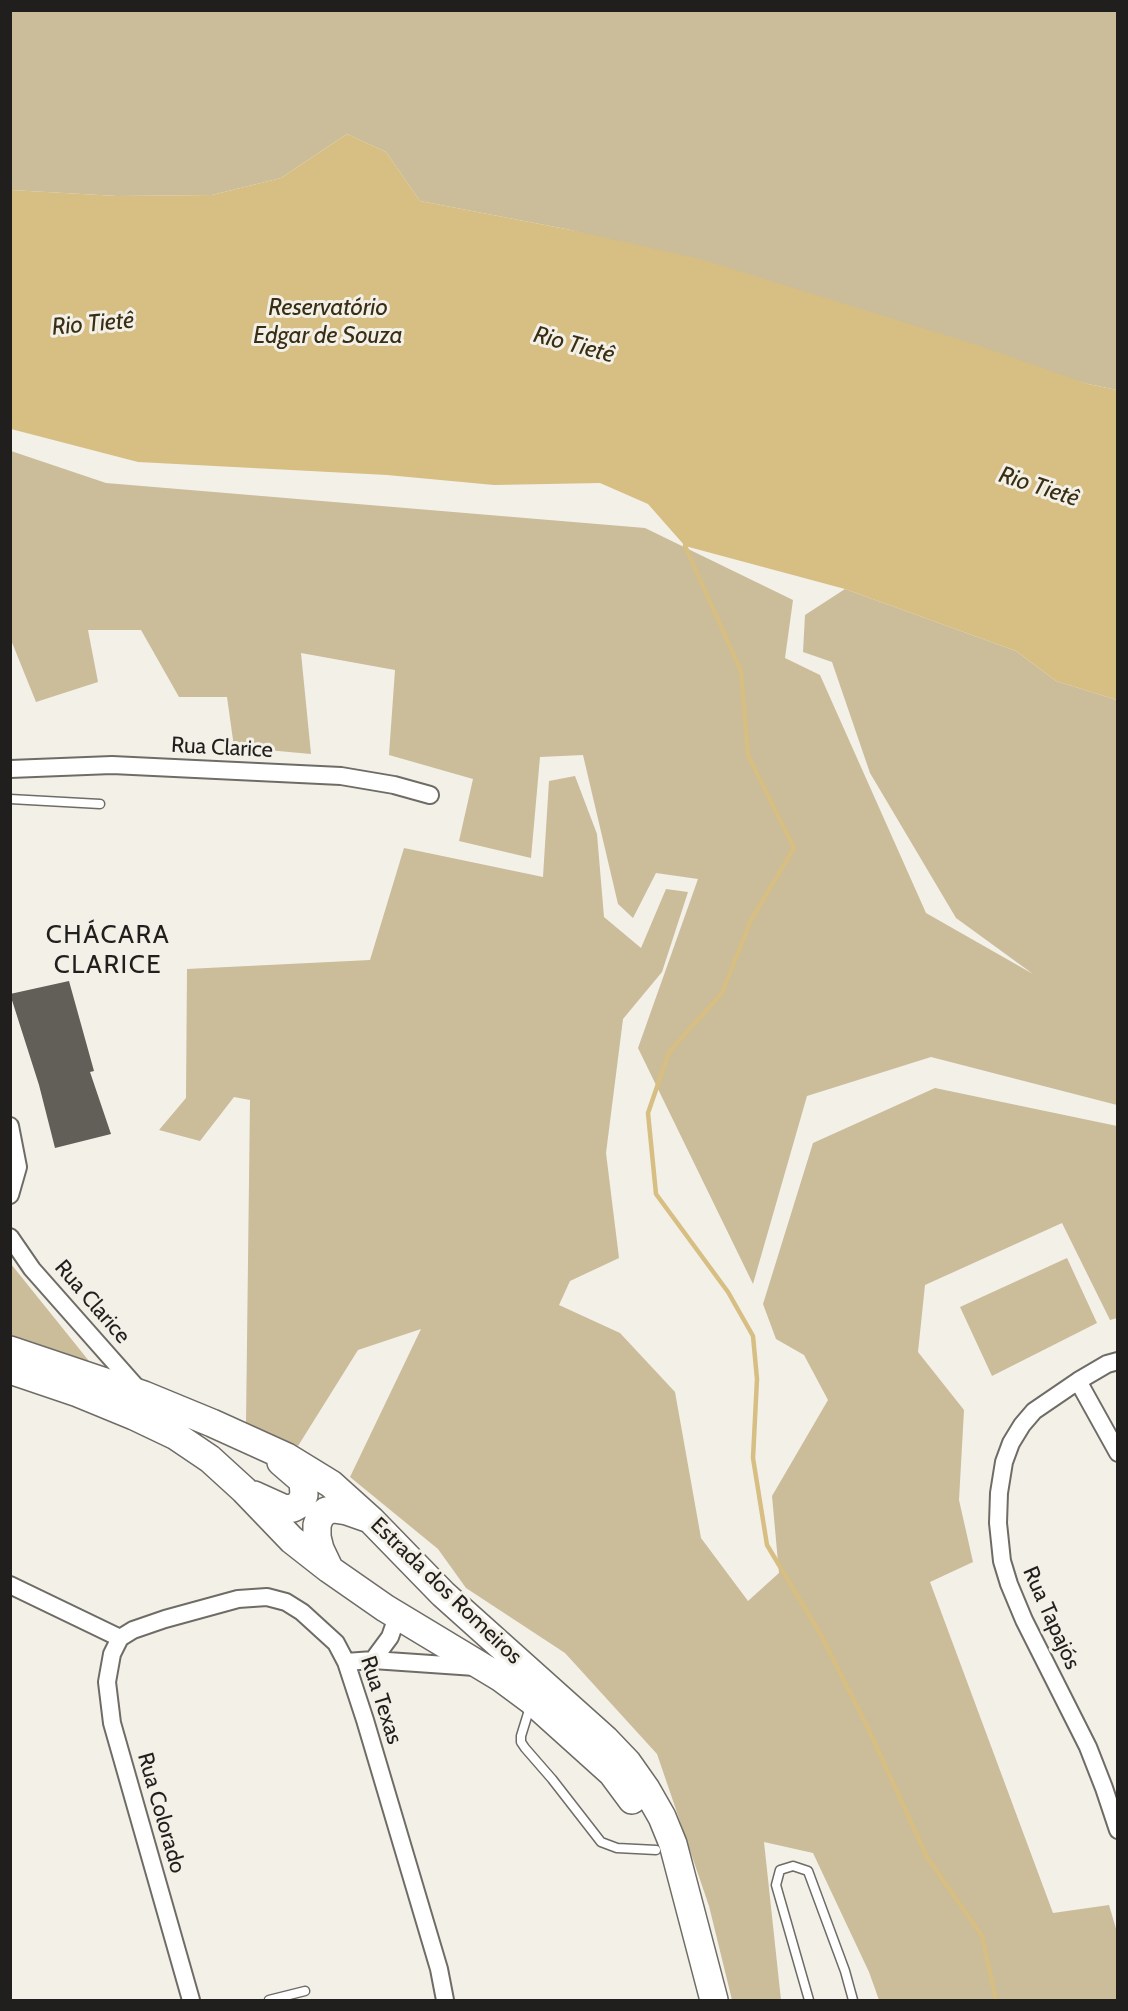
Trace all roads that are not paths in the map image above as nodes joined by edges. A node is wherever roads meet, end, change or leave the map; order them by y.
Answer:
1 (10, 769) edge
2 (430, 795) dead end
3 (10, 799) edge
4 (100, 804) dead end
5 (10, 1126) edge
6 (10, 1195) edge
7 (10, 1237) edge
8 (10, 1350) edge
9 (1118, 1361) edge
10 (10, 1370) edge
11 (1078, 1381) junction
12 (144, 1395) junction
13 (264, 1448) junction
14 (1118, 1453) edge
15 (244, 1490) junction
16 (371, 1520) junction
17 (329, 1569) junction
18 (10, 1585) edge
19 (398, 1617) junction
20 (120, 1638) junction
21 (373, 1660) junction
22 (346, 1662) junction
23 (482, 1668) junction
24 (532, 1701) junction
25 (1118, 1830) edge
26 (656, 1850) junction
27 (304, 1991) dead end
28 (191, 2001) edge
29 (269, 2001) edge
30 (446, 2001) edge
31 (696, 2001) edge
32 (714, 2001) edge
33 (808, 2001) edge
34 (853, 2001) edge

1 - 2 street, Rua Clarice
3 - 4 lane
5 - 6 street
7 - 12 street, Rua Clarice
8 - 12 main road, Estrada dos Romeiros
9 - 11 street, Rua Tapajós
10 - 15 main road, Estrada dos Romeiros
11 - 14 street
11 - 25 street, Rua Tapajós
12 - 13 main road, Estrada dos Romeiros
13 - 15 main road
13 - 16 main road, Estrada dos Romeiros
15 - 17 main road, Estrada dos Romeiros
16 - 17 main road
16 - 32 main road, Estrada dos Romeiros
17 - 19 main road, Estrada dos Romeiros
18 - 20 street
19 - 21 street
19 - 23 main road, Estrada dos Romeiros
20 - 22 street, Rua Texas
20 - 28 street, Rua Colorado
21 - 22 street
21 - 23 street
22 - 30 street, Rua Texas
23 - 24 main road, Estrada dos Romeiros
24 - 26 main road, Estrada dos Romeiros
24 - 26 lane
26 - 31 main road, Estrada dos Romeiros
27 - 29 lane
33 - 34 lane

